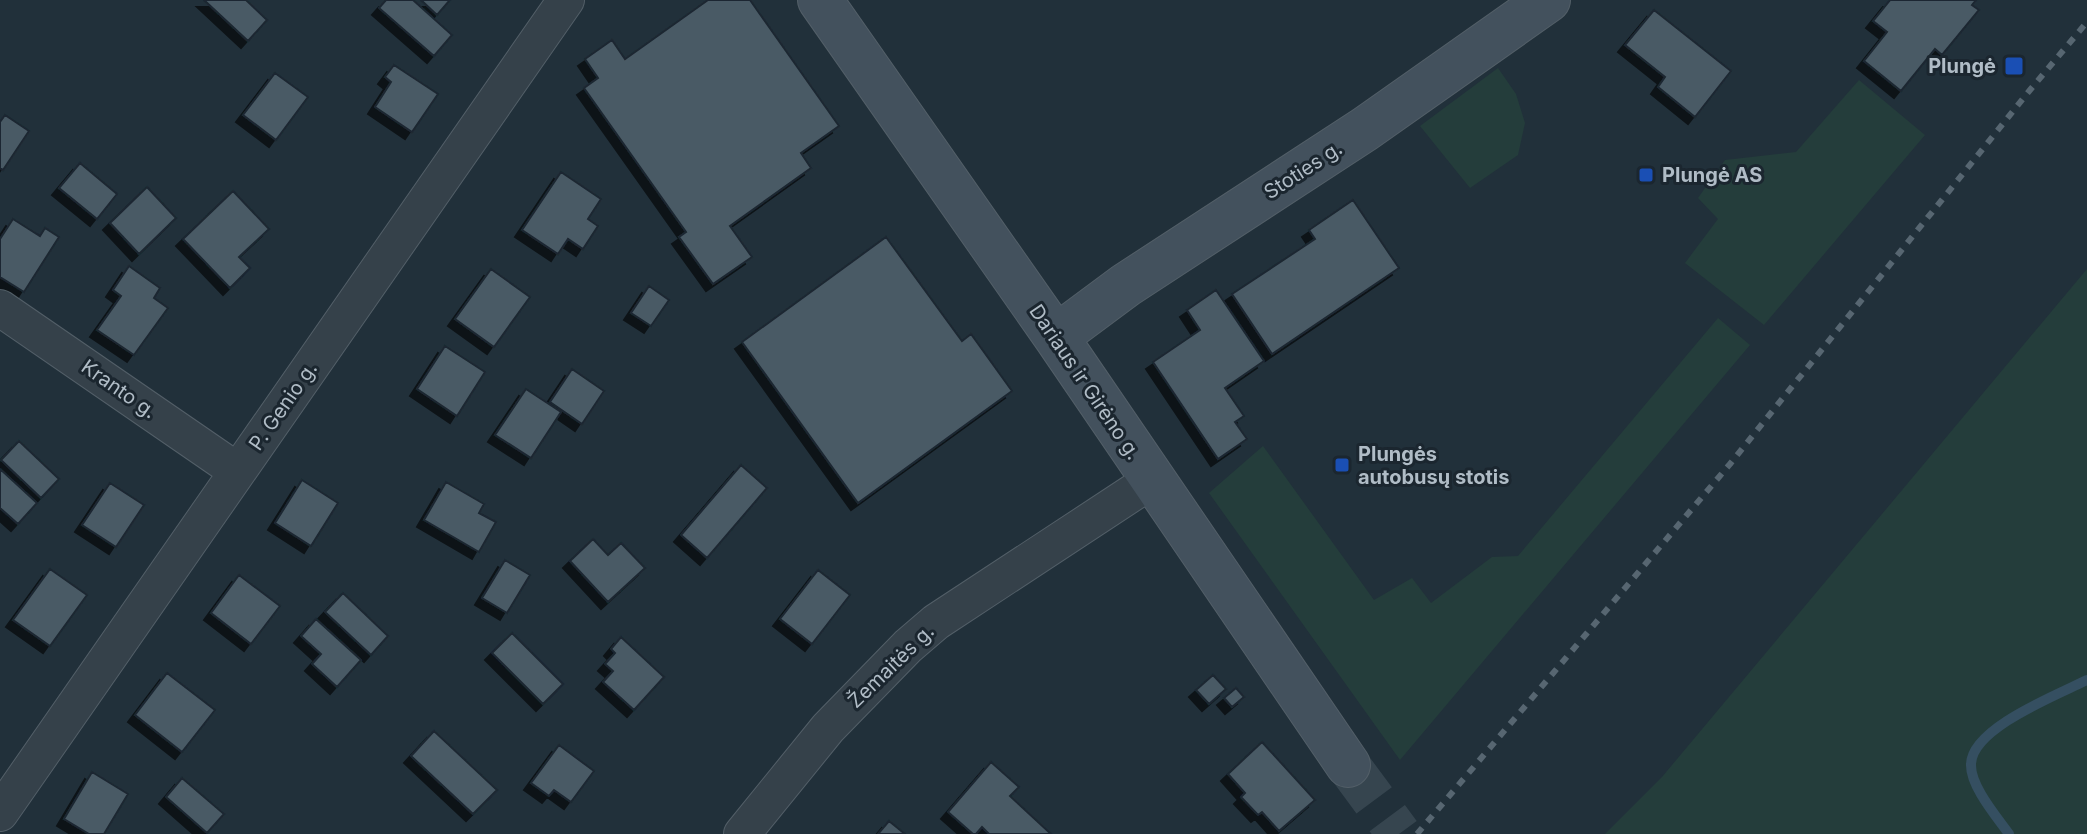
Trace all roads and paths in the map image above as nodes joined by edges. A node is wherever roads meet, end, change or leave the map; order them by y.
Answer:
1 (566, 0) edge
2 (820, 0) edge
3 (1548, 0) edge
4 (0, 308) edge
5 (1056, 337) junction
6 (237, 471) junction
7 (1152, 480) junction
8 (1348, 765) tunnel mouth
9 (0, 813) edge
10 (742, 834) edge

1 - 6 street, P. Genio g.
2 - 5 main road, Dariaus ir Girėno g.
3 - 5 main road, Stoties g.
4 - 6 street, Kranto g.
5 - 7 main road, Dariaus ir Girėno g.
6 - 9 street, P. Genio g.
7 - 8 main road, Dariaus ir Girėno g.
7 - 10 street, Žemaitės g.

